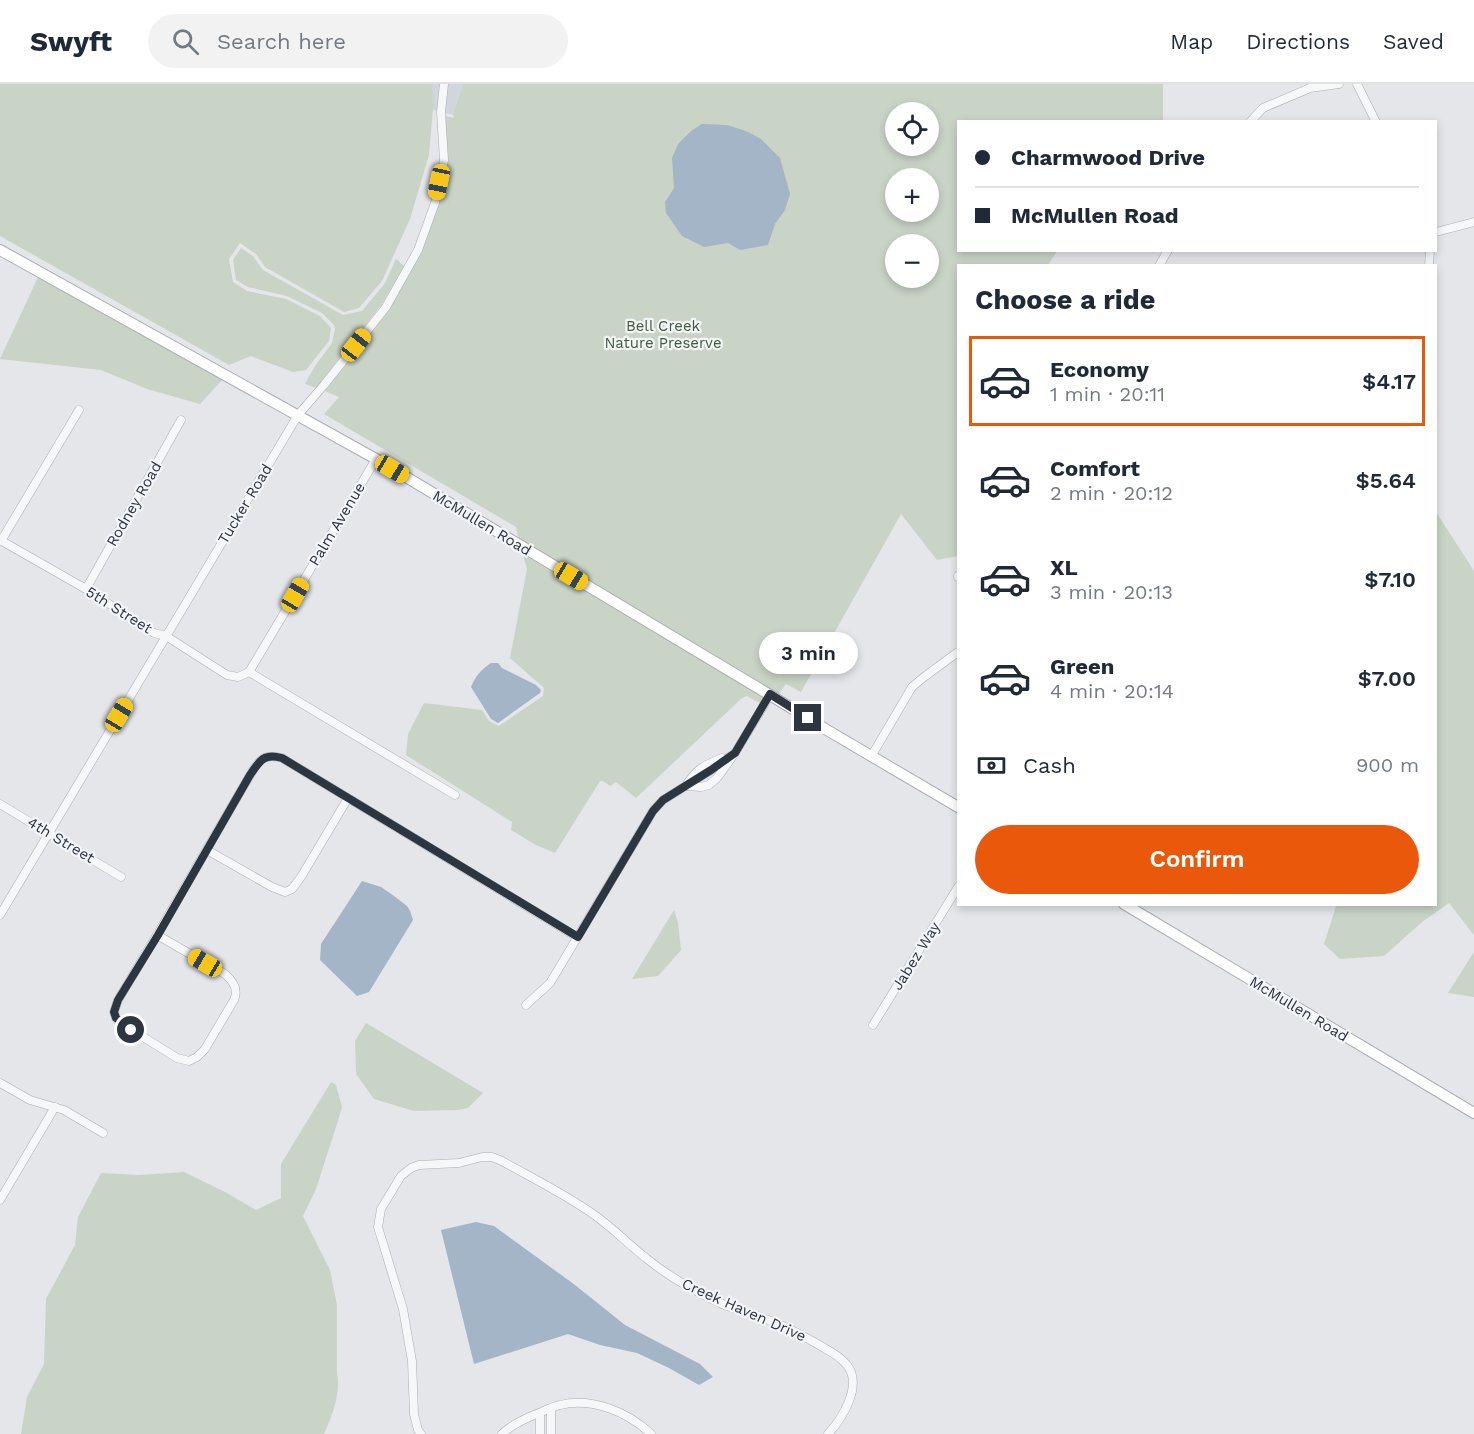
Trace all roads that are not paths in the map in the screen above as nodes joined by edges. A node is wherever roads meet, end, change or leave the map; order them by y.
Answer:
1 (444, 84) edge
2 (1339, 84) edge
3 (1358, 84) edge
4 (1252, 120) edge
5 (1375, 120) edge
6 (1474, 222) edge
7 (1437, 232) edge
8 (0, 250) edge
9 (79, 410) dead end
10 (298, 415) junction
11 (182, 420) dead end
12 (376, 459) junction
13 (1, 541) edge
14 (86, 589) junction
15 (166, 636) junction
16 (957, 653) edge
17 (249, 672) junction
18 (770, 694) junction
19 (735, 753) junction
20 (872, 755) junction
21 (686, 786) junction
22 (456, 795) dead end
23 (348, 798) junction
24 (0, 804) edge
25 (957, 806) edge
26 (49, 833) junction
27 (207, 850) junction
28 (121, 877) dead end
29 (957, 889) edge
30 (1127, 906) edge
31 (0, 915) edge
32 (158, 935) junction
33 (578, 937) junction
34 (526, 1005) dead end
35 (873, 1025) dead end
36 (1, 1084) edge
37 (56, 1107) junction
38 (1474, 1113) edge
39 (103, 1133) dead end
40 (0, 1200) edge
41 (551, 1409) junction
42 (540, 1413) junction
43 (421, 1434) edge
44 (502, 1434) edge
45 (540, 1434) edge
46 (551, 1434) edge
47 (651, 1434) edge
48 (828, 1434) edge

1 - 10 street, Tucker Road
2 - 4 street
3 - 5 street
6 - 7 street
8 - 10 street, McMullen Road
9 - 13 street
10 - 12 street, McMullen Road
10 - 15 street, Tucker Road
11 - 14 street, Rodney Road
12 - 17 street, Palm Avenue
12 - 18 street, McMullen Road
13 - 14 street, 5th Street
14 - 15 street, 5th Street
15 - 17 street, 5th Street
15 - 26 street, Tucker Road
16 - 20 street
17 - 22 street
18 - 19 street
18 - 20 street, McMullen Road
19 - 21 street
19 - 21 street
20 - 25 street, McMullen Road
21 - 33 street
23 - 27 street
23 - 27 street
23 - 33 street
24 - 26 street, 4th Street
26 - 28 street, 4th Street
26 - 31 street, Tucker Road
27 - 32 street
29 - 35 street, Jabez Way
30 - 38 street, McMullen Road
32 - 32 street
33 - 34 street
36 - 37 street
37 - 39 street
37 - 40 street
41 - 42 street
41 - 46 street
41 - 47 street
42 - 44 street
42 - 45 street
43 - 48 street, Creek Haven Drive

